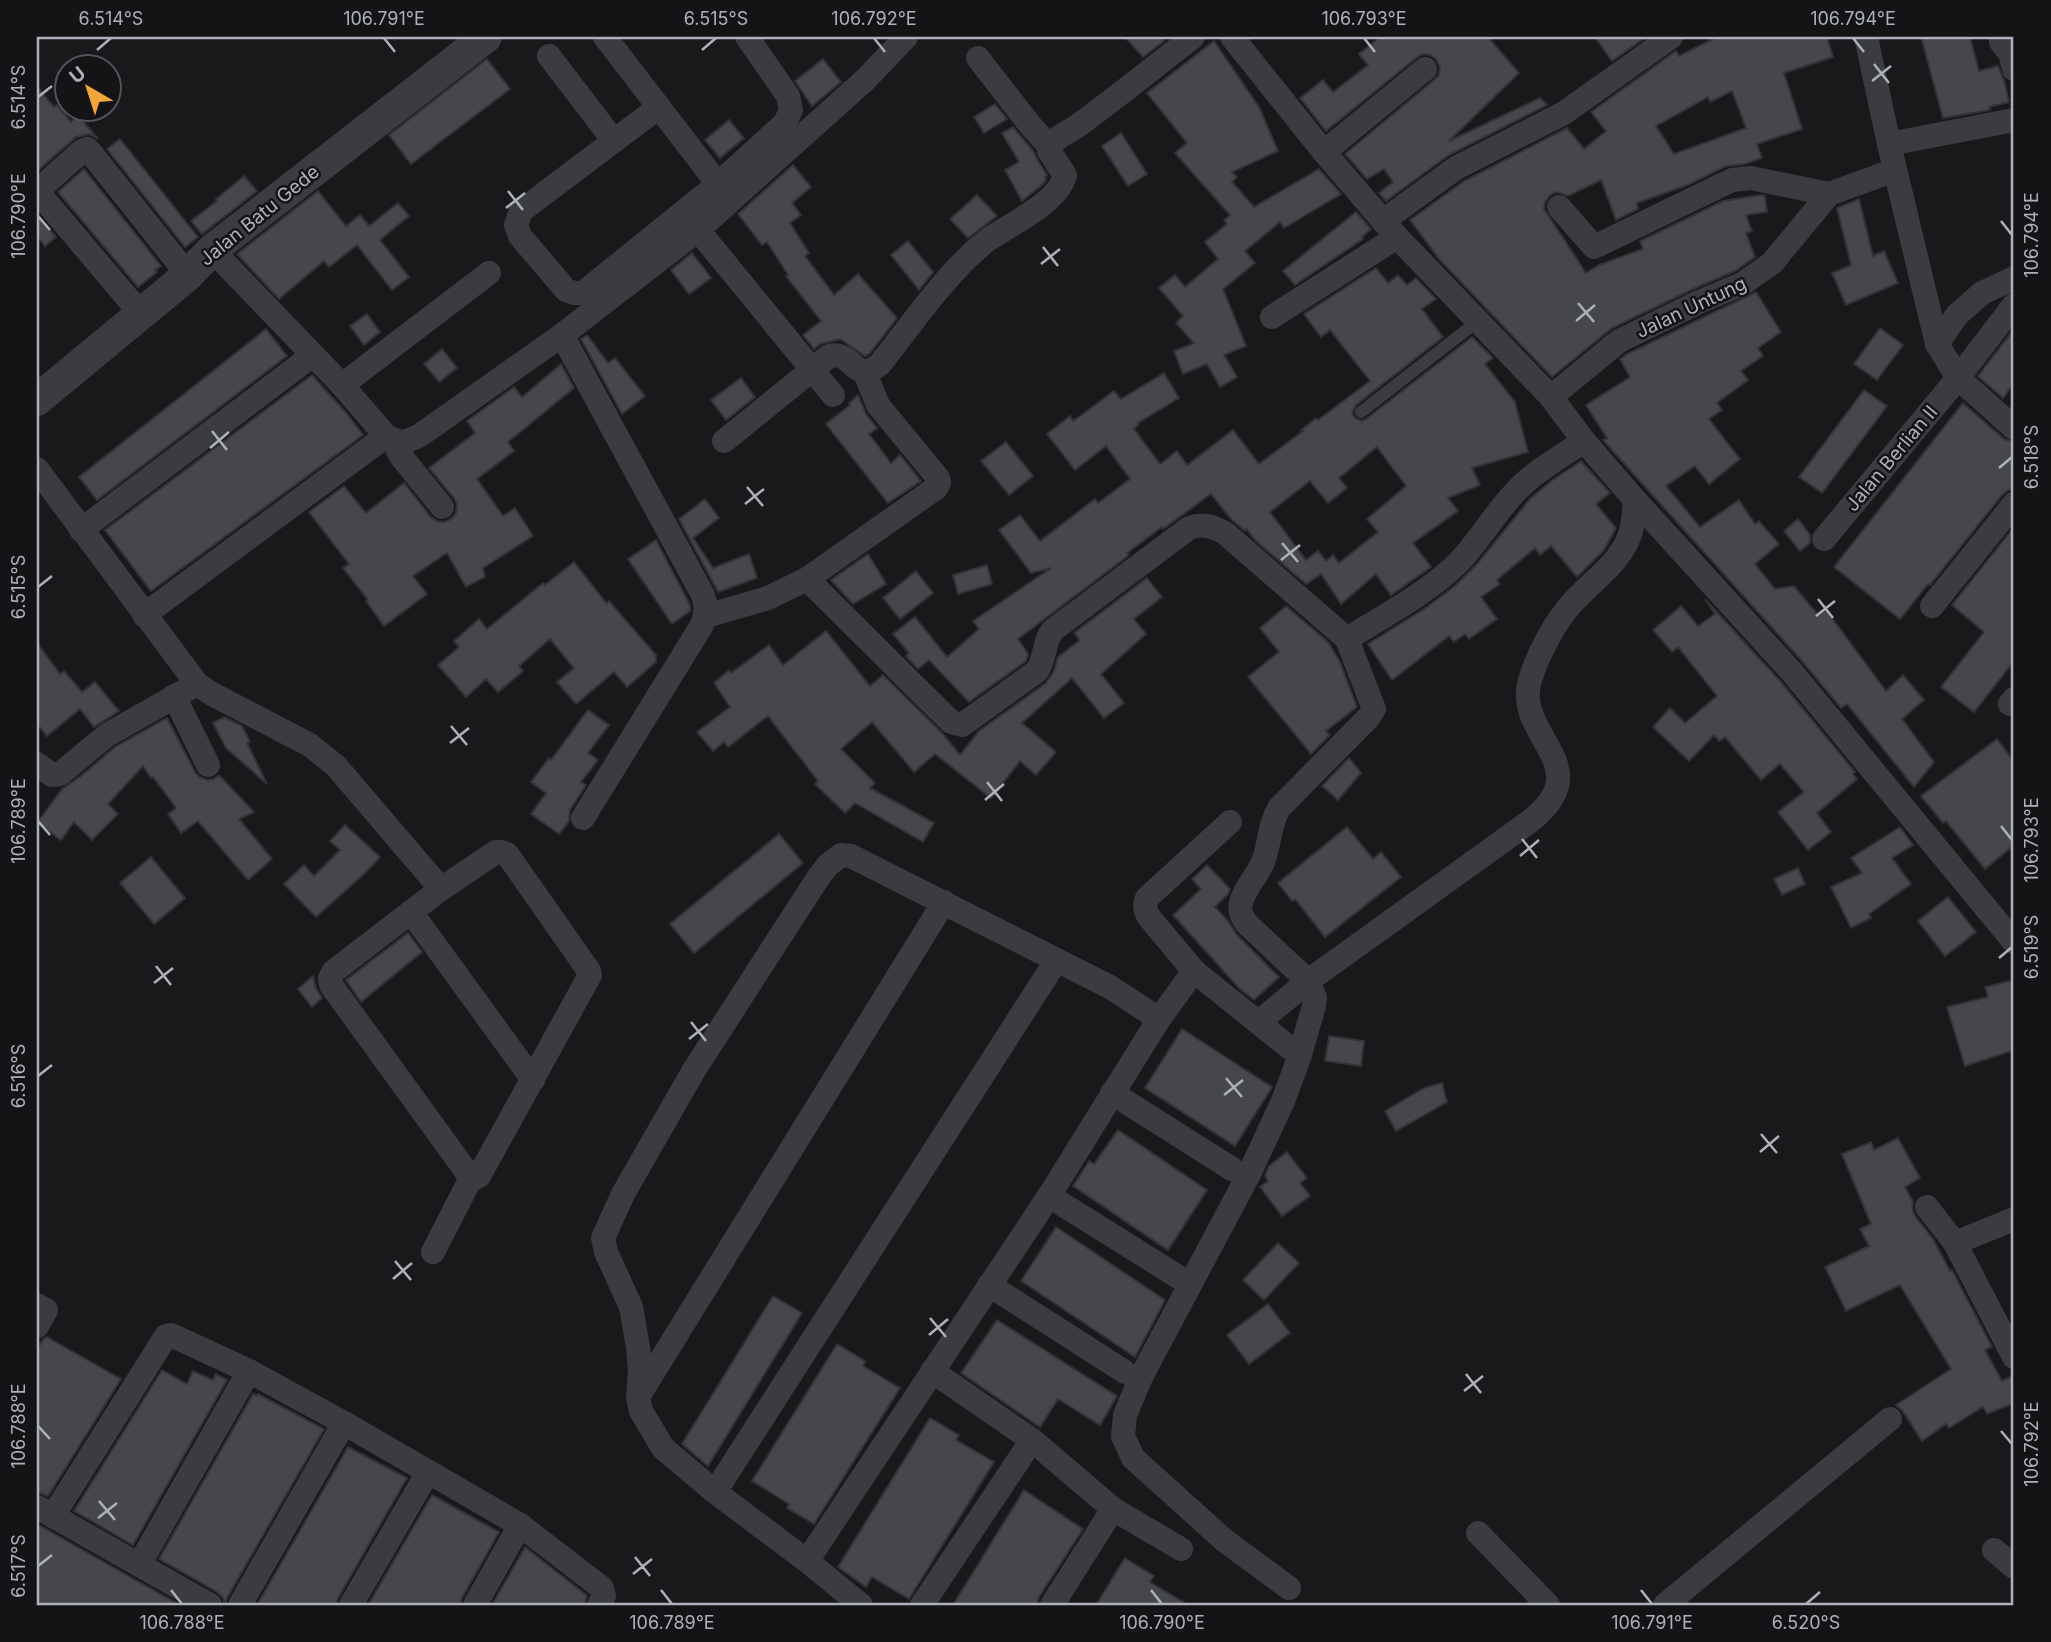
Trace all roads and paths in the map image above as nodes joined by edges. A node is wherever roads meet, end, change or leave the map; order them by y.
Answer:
1 (486, 37) edge
2 (605, 37) edge
3 (747, 37) edge
4 (904, 37) edge
5 (1193, 37) edge
6 (1234, 37) edge
7 (1671, 37) edge
8 (1866, 37) edge
9 (2001, 37) edge
10 (549, 56) dead end
11 (978, 58) dead end
12 (1425, 69) dead end
13 (2014, 69) edge
14 (659, 107) junction
15 (2014, 120) edge
16 (614, 141) junction
17 (1889, 144) junction
18 (1049, 146) junction
19 (1324, 152) junction
20 (1895, 170) junction
21 (718, 184) junction
22 (1829, 194) junction
23 (1559, 207) dead end
24 (1390, 229) junction
25 (698, 230) junction
26 (212, 250) junction
27 (489, 273) dead end
28 (188, 275) junction
29 (2014, 278) edge
30 (2014, 305) edge
31 (141, 314) junction
32 (1272, 317) dead end
33 (1478, 321) junction
34 (562, 335) junction
35 (1937, 344) junction
36 (313, 355) junction
37 (812, 370) junction
38 (865, 373) junction
39 (1958, 378) junction
40 (342, 385) junction
41 (833, 395) dead end
42 (1550, 397) junction
43 (37, 400) edge
44 (1361, 412) dead end
45 (2014, 428) edge
46 (390, 439) junction
47 (724, 441) dead end
48 (1584, 441) junction
49 (37, 469) edge
50 (1635, 500) junction
51 (2014, 504) edge
52 (442, 507) dead end
53 (82, 530) junction
54 (1824, 539) dead end
55 (807, 579) junction
56 (1932, 606) dead end
57 (144, 615) junction
58 (706, 615) junction
59 (1347, 639) junction
60 (197, 684) junction
61 (174, 696) junction
62 (37, 764) edge
63 (208, 765) dead end
64 (583, 818) dead end
65 (1230, 822) dead end
66 (441, 889) junction
67 (944, 902) junction
68 (411, 912) junction
69 (2014, 942) edge
70 (1056, 961) junction
71 (1195, 971) junction
72 (1308, 981) junction
73 (1159, 1019) junction
74 (1259, 1022) junction
75 (1290, 1048) dead end
76 (533, 1080) junction
77 (1112, 1093) junction
78 (1232, 1169) dead end
79 (471, 1178) junction
80 (1049, 1196) junction
81 (1927, 1207) dead end
82 (2014, 1219) edge
83 (1955, 1243) junction
84 (433, 1252) dead end
85 (1180, 1279) dead end
86 (989, 1285) junction
87 (37, 1305) edge
88 (37, 1326) edge
89 (2014, 1357) edge
90 (250, 1371) junction
91 (932, 1371) junction
92 (1125, 1372) dead end
93 (638, 1397) junction
94 (1890, 1419) dead end
95 (344, 1423) junction
96 (1032, 1440) junction
97 (428, 1472) junction
98 (715, 1492) junction
99 (1113, 1509) junction
100 (45, 1512) edge
101 (520, 1525) junction
102 (1478, 1533) dead end
103 (1181, 1549) dead end
104 (1994, 1550) dead end
105 (807, 1561) junction
106 (139, 1565) junction
107 (2014, 1567) edge
108 (1289, 1588) dead end
109 (210, 1605) edge
110 (240, 1605) edge
111 (351, 1605) edge
112 (475, 1605) edge
113 (599, 1605) edge
114 (861, 1605) edge
115 (922, 1605) edge
116 (1052, 1605) edge
117 (1548, 1605) edge
118 (1665, 1605) edge

1 - 26 street, Jalan Batu Gede
2 - 14 street
3 - 21 street
4 - 25 street
5 - 18 street
6 - 19 street
7 - 24 street
8 - 17 street
9 - 13 street
10 - 16 street
11 - 18 street
12 - 19 street
14 - 16 street
14 - 21 street
15 - 17 street
16 - 21 street
17 - 20 street
18 - 38 street
19 - 24 street
20 - 22 street
20 - 35 street
22 - 23 street
22 - 42 street, Jalan Untung
24 - 32 street
24 - 33 street
25 - 34 street
25 - 37 street
26 - 28 street, Jalan Batu Gede
26 - 36 street
27 - 40 street
28 - 31 street, Jalan Batu Gede
28 - 31 street
29 - 35 street
30 - 39 street, Jalan Berlian II
31 - 43 street, Jalan Batu Gede
33 - 42 street
33 - 44 lane
34 - 46 street
34 - 58 street
35 - 39 street
36 - 40 street
36 - 53 street
37 - 38 street
37 - 41 street
37 - 47 street
38 - 55 street
39 - 45 street
39 - 54 street, Jalan Berlian II
40 - 46 street
42 - 48 street
46 - 52 street
46 - 57 street
48 - 50 street
48 - 59 street
49 - 53 street
50 - 69 street
50 - 72 street
51 - 56 street
53 - 57 street
55 - 58 street
55 - 59 street
57 - 60 street
58 - 64 street
59 - 72 street
60 - 61 street
60 - 66 street
61 - 62 street
61 - 63 street
65 - 71 street
66 - 68 street
66 - 76 street
67 - 70 street
67 - 93 street
67 - 93 street
68 - 76 street
68 - 79 street
70 - 73 street
70 - 98 street
71 - 73 street
71 - 74 street
72 - 74 street
72 - 108 street
73 - 77 street
74 - 75 street
76 - 79 street
77 - 78 street
77 - 80 street
79 - 84 street
80 - 85 street
80 - 86 street
81 - 83 street
82 - 83 street
83 - 89 street
86 - 91 street
86 - 92 street
87 - 88 street
90 - 95 street
90 - 100 street
90 - 106 street
91 - 96 street
91 - 105 street
93 - 98 street
94 - 118 street
95 - 97 street
95 - 110 street
96 - 99 street
96 - 115 street
97 - 101 street
97 - 111 street
98 - 105 street
99 - 103 street
99 - 116 street
100 - 106 street
101 - 112 street
101 - 113 street
102 - 117 street
104 - 107 street
105 - 114 street
106 - 109 street

